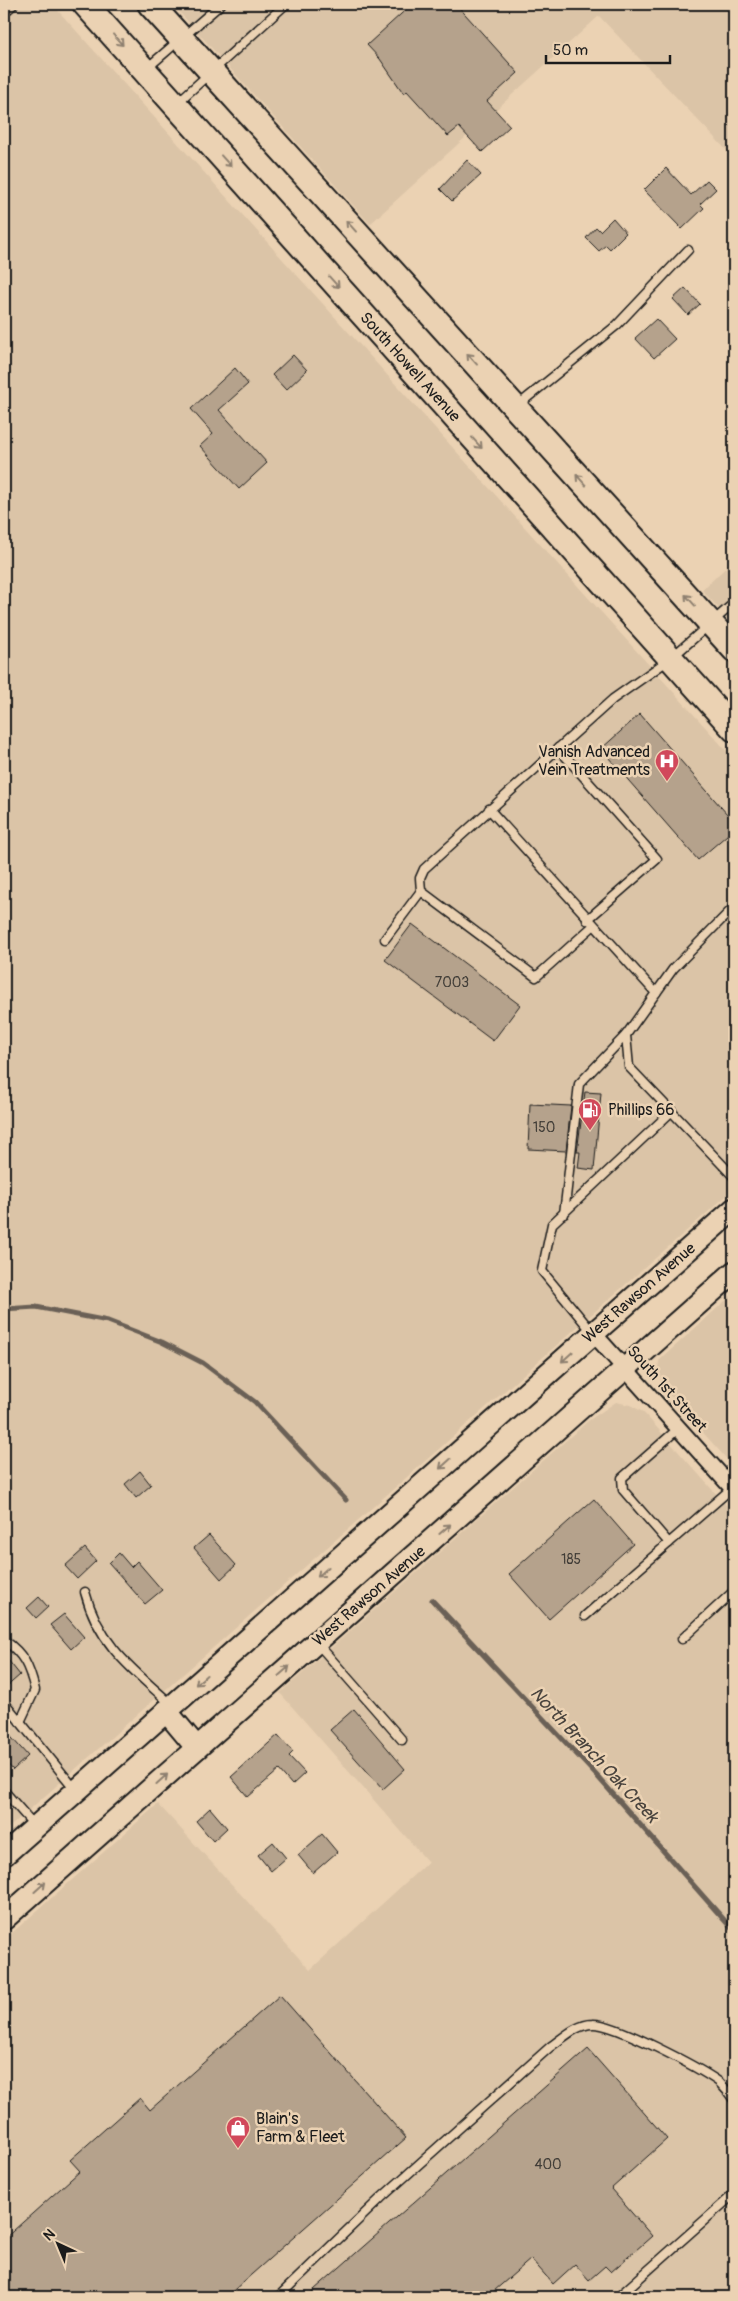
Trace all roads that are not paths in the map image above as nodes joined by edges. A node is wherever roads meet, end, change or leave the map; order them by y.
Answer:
1 (14, 4) edge
2 (85, 4) edge
3 (150, 4) edge
4 (221, 4) edge
5 (286, 4) edge
6 (4, 13) edge
7 (180, 37) junction
8 (144, 70) junction
9 (212, 72) junction
10 (175, 104) junction
11 (688, 250) dead end
12 (516, 408) junction
13 (734, 603) edge
14 (710, 623) junction
15 (734, 649) edge
16 (670, 658) junction
17 (731, 725) edge
18 (558, 748) junction
19 (489, 810) junction
20 (421, 891) junction
21 (734, 907) edge
22 (587, 920) junction
23 (593, 926) junction
24 (385, 939) dead end
25 (656, 993) junction
26 (626, 1035) junction
27 (672, 1111) junction
28 (734, 1177) edge
29 (734, 1209) edge
30 (564, 1214) junction
31 (734, 1272) edge
32 (593, 1334) junction
33 (626, 1369) junction
34 (678, 1428) junction
35 (733, 1489) edge
36 (669, 1543) junction
37 (85, 1592) dead end
38 (734, 1593) edge
39 (585, 1616) dead end
40 (682, 1639) dead end
41 (4, 1640) edge
42 (317, 1642) junction
43 (4, 1702) edge
44 (169, 1708) junction
45 (20, 1722) junction
46 (402, 1740) dead end
47 (197, 1748) junction
48 (4, 1791) edge
49 (76, 1791) junction
50 (35, 1827) junction
51 (4, 1855) edge
52 (4, 1919) edge
53 (734, 2100) edge
54 (734, 2194) edge
55 (278, 2297) edge
56 (618, 2297) edge

1 - 6 lane
2 -> 8 main road, South Howell Avenue
3 - 7 main road
4 - 7 lane
5 - 9 lane
7 - 8 lane
7 - 9 main road
8 - 10 main road, South Howell Avenue
9 - 10 lane
12 -> 9 main road
10 -> 16 main road, South Howell Avenue
11 - 12 lane
14 -> 12 main road
13 - 14 lane
14 - 15 main road
14 - 16 lane
16 - 17 main road, South Howell Avenue
16 - 18 lane
18 - 19 lane
18 - 22 lane
19 - 20 lane
19 - 22 lane
20 - 23 lane
20 - 24 lane
21 - 25 lane
22 - 23 lane
23 - 25 lane
25 - 26 lane
26 - 27 lane
26 - 30 lane
27 - 28 lane
27 - 30 lane
29 - 32 main road, West Rawson Avenue
30 - 32 lane
31 - 33 main road, West Rawson Avenue
32 - 33 street, South 1st Street
32 -> 44 main road, West Rawson Avenue
33 - 34 street, South 1st Street
42 -> 33 main road, West Rawson Avenue
34 - 35 street, South 1st Street
34 - 36 lane
35 - 36 lane
36 - 39 lane
37 - 44 lane
38 - 40 lane
41 - 45 lane
42 - 46 lane
47 -> 42 main road, West Rawson Avenue
43 - 45 lane
44 - 47 main road
44 - 49 main road, West Rawson Avenue
45 - 49 lane
52 -> 47 main road, West Rawson Avenue
48 - 50 lane
49 - 50 main road, West Rawson Avenue
50 - 51 main road, West Rawson Avenue
53 - 55 lane
54 - 56 lane

